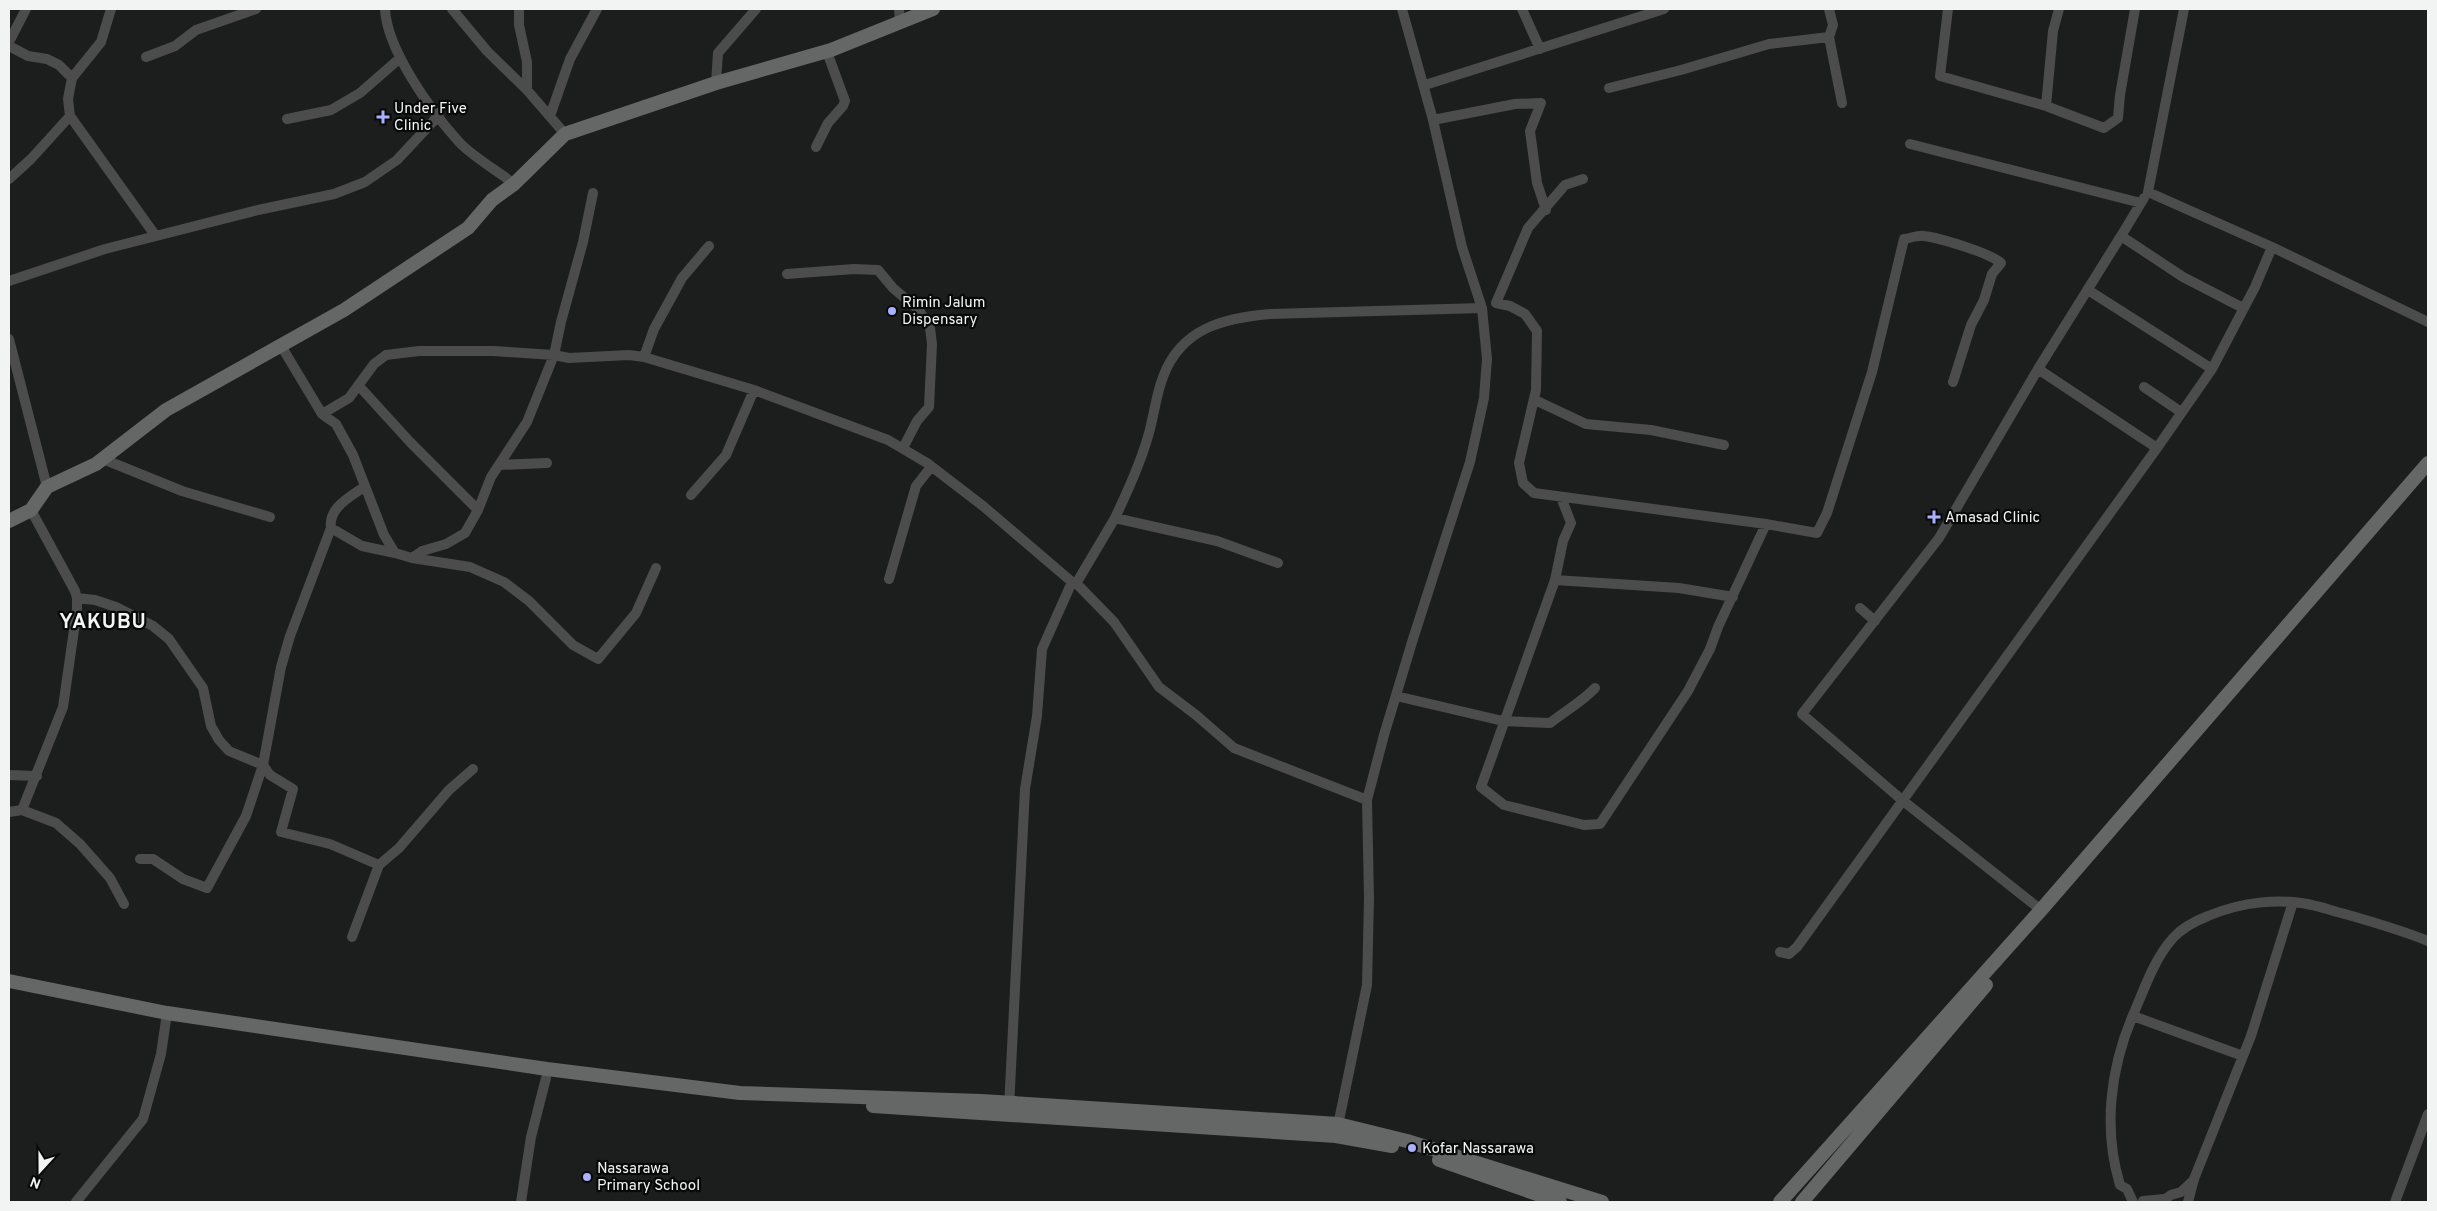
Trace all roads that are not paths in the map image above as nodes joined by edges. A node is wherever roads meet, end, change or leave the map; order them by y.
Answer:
1 (26, 9) edge
2 (111, 9) edge
3 (256, 9) edge
4 (385, 9) edge
5 (452, 9) edge
6 (519, 9) edge
7 (597, 9) edge
8 (756, 9) edge
9 (933, 9) edge
10 (1402, 9) edge
11 (1522, 9) edge
12 (1664, 9) edge
13 (1829, 9) edge
14 (1948, 9) edge
15 (2059, 9) edge
16 (2135, 9) edge
17 (2184, 9) edge
18 (900, 16) edge
19 (1829, 37) junction
20 (9, 42) edge
21 (9, 46) edge
22 (1540, 49) junction
23 (827, 52) junction
24 (146, 57) dead end
25 (400, 59) junction
26 (72, 78) junction
27 (716, 83) junction
28 (1424, 85) junction
29 (1610, 88) dead end
30 (527, 90) junction
31 (1842, 102) dead end
32 (2046, 106) junction
33 (439, 115) junction
34 (70, 116) junction
35 (550, 116) junction
36 (287, 119) dead end
37 (1434, 120) junction
38 (565, 134) junction
39 (1910, 144) dead end
40 (816, 147) dead end
41 (9, 179) edge
42 (1583, 179) dead end
43 (514, 184) junction
44 (2148, 192) junction
45 (593, 193) dead end
46 (2141, 203) junction
47 (1546, 210) junction
48 (155, 235) junction
49 (2121, 236) junction
50 (709, 246) dead end
51 (2272, 247) junction
52 (787, 274) dead end
53 (9, 281) edge
54 (2088, 290) junction
55 (1482, 308) junction
56 (2243, 308) junction
57 (2428, 322) edge
58 (9, 339) edge
59 (280, 344) junction
60 (554, 355) junction
61 (644, 357) junction
62 (11, 359) edge
63 (2038, 369) junction
64 (2212, 369) junction
65 (1953, 382) dead end
66 (358, 386) junction
67 (2144, 387) dead end
68 (754, 390) junction
69 (1535, 400) junction
70 (2181, 412) junction
71 (322, 414) junction
72 (1724, 445) dead end
73 (903, 448) junction
74 (2157, 448) junction
75 (103, 459) junction
76 (547, 463) dead end
77 (2428, 463) edge
78 (498, 465) junction
79 (931, 467) junction
80 (2428, 475) edge
81 (47, 487) junction
82 (364, 487) junction
83 (690, 496) dead end
84 (1561, 497) junction
85 (31, 510) junction
86 (478, 510) junction
87 (270, 518) dead end
88 (1115, 518) junction
89 (9, 521) edge
90 (1766, 524) junction
91 (332, 528) junction
92 (395, 553) junction
93 (412, 558) junction
94 (1278, 563) dead end
95 (656, 568) dead end
96 (889, 579) dead end
97 (1555, 580) junction
98 (1074, 583) junction
99 (1733, 597) junction
100 (78, 598) junction
101 (1860, 608) dead end
102 (1875, 621) junction
103 (1595, 688) dead end
104 (1396, 696) junction
105 (1503, 722) junction
106 (263, 765) junction
107 (473, 769) dead end
108 (9, 775) edge
109 (37, 776) junction
110 (1367, 800) junction
111 (1902, 800) junction
112 (22, 810) junction
113 (9, 812) edge
114 (140, 859) dead end
115 (379, 864) junction
116 (2293, 902) junction
117 (124, 904) dead end
118 (2041, 910) junction
119 (352, 937) dead end
120 (2428, 940) edge
121 (1780, 952) dead end
122 (9, 981) edge
123 (9, 989) edge
124 (2133, 1016) junction
125 (166, 1020) junction
126 (2243, 1056) junction
127 (546, 1078) junction
128 (1009, 1108) junction
129 (2428, 1114) edge
130 (1337, 1130) junction
131 (2194, 1179) junction
132 (2162, 1201) edge
133 (76, 1202) edge
134 (521, 1202) edge
135 (1560, 1202) edge
136 (1602, 1202) edge
137 (1780, 1202) edge
138 (1802, 1202) edge
139 (2138, 1202) edge
140 (2188, 1202) edge
141 (2395, 1202) edge

1 - 20 street
2 - 26 street
3 - 24 street
4 - 25 street
5 - 30 street
6 - 30 street
7 - 35 street
8 - 27 street
9 - 18 street
10 - 28 street
11 - 22 street
12 - 22 street
13 - 19 street
14 - 32 street
15 - 32 street
16 - 32 street
17 - 44 street
18 - 23 street
19 - 29 street
19 - 31 street
21 - 26 street
22 - 28 street
23 - 27 street
23 - 40 street
25 - 33 street
25 - 36 street
26 - 34 street
27 - 38 street
28 - 37 street
30 - 35 street
33 - 43 street
33 - 48 street
34 - 41 street
34 - 48 street
35 - 38 street
37 - 47 street
37 - 55 street
38 - 43 street
39 - 46 street
42 - 47 street
43 - 59 street
44 - 46 street
44 - 51 street
45 - 60 street
46 - 49 street
47 - 69 street
48 - 53 street
49 - 54 street
49 - 56 street
50 - 61 street
51 - 56 street
51 - 57 street
52 - 73 street
54 - 63 street
54 - 64 street
55 - 88 street
55 - 104 street
56 - 64 street
58 - 62 street
59 - 71 street
59 - 75 street
60 - 61 street
60 - 66 street
60 - 78 street
61 - 68 street
62 - 81 street
63 - 74 street
63 - 102 street
64 - 70 street
65 - 90 street
66 - 71 street
66 - 86 street
67 - 70 street
68 - 73 street
68 - 83 street
69 - 72 street
69 - 84 street
70 - 74 street
71 - 82 street
73 - 79 street
74 - 111 street
75 - 81 street
75 - 87 street
76 - 78 street
77 - 118 street
78 - 86 street
79 - 96 street
79 - 98 street
80 - 138 street
81 - 85 street
82 - 91 street
82 - 92 street
84 - 90 street
84 - 97 street
85 - 89 street
85 - 100 street
86 - 93 street
88 - 94 street
88 - 98 street
90 - 99 street
91 - 92 street
91 - 106 street
92 - 93 street
93 - 95 street
97 - 99 street
97 - 105 street
98 - 110 street
98 - 128 street
99 - 105 street
100 - 106 street
100 - 109 street
101 - 102 street
102 - 111 street
103 - 105 street
104 - 105 street
104 - 110 street
106 - 114 street
106 - 115 street
107 - 115 street
108 - 109 street
109 - 112 street
110 - 130 street
111 - 118 street
111 - 121 street
112 - 113 street
112 - 117 street
115 - 119 street
116 - 120 street
116 - 124 street
116 - 126 street
118 - 137 street
122 - 128 street
123 - 125 street
124 - 126 street
124 - 139 street
125 - 127 street
125 - 133 street
126 - 131 street
127 - 128 street
127 - 134 street
128 - 130 street
129 - 141 street
130 - 135 street
130 - 136 street
131 - 132 street
131 - 140 street
132 - 139 street

